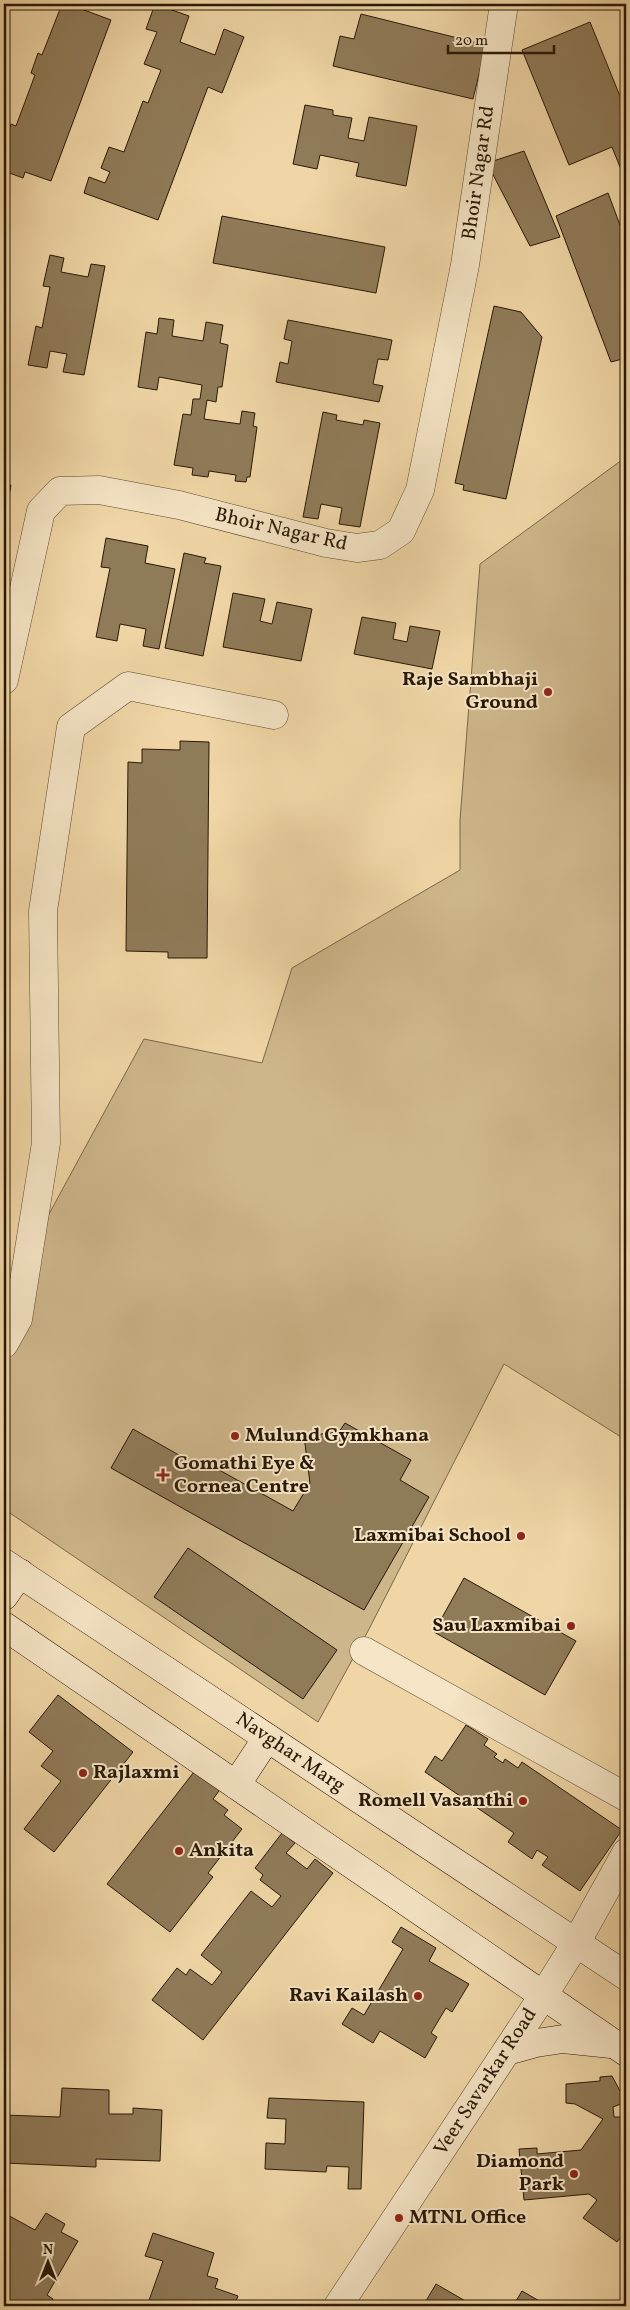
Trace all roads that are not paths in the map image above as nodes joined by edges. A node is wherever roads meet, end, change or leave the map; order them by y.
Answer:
1 (504, 4) edge
2 (4, 680) edge
3 (274, 715) dead end
4 (4, 1344) edge
5 (12, 1568) edge
6 (4, 1596) edge
7 (4, 1626) edge
8 (364, 1651) dead end
9 (267, 1738) junction
10 (236, 1785) junction
11 (626, 1797) edge
12 (626, 1853) edge
13 (576, 1943) junction
14 (626, 1976) edge
15 (543, 1996) junction
16 (620, 2048) edge
17 (507, 2051) junction
18 (338, 2306) edge

1 - 2 street, Bhoir Nagar Rd
3 - 4 street
5 - 6 street
5 - 9 street, Navghar Marg
7 - 10 street
8 - 11 street
9 - 10 street
9 - 13 street, Navghar Marg
10 - 15 street
12 - 13 street, Veer Savarkar Road
13 - 14 street, Navghar Marg
13 - 15 street, Veer Savarkar Road
15 - 16 street
15 - 17 street, Veer Savarkar Road
16 - 17 street
17 - 18 street, Veer Savarkar Road

